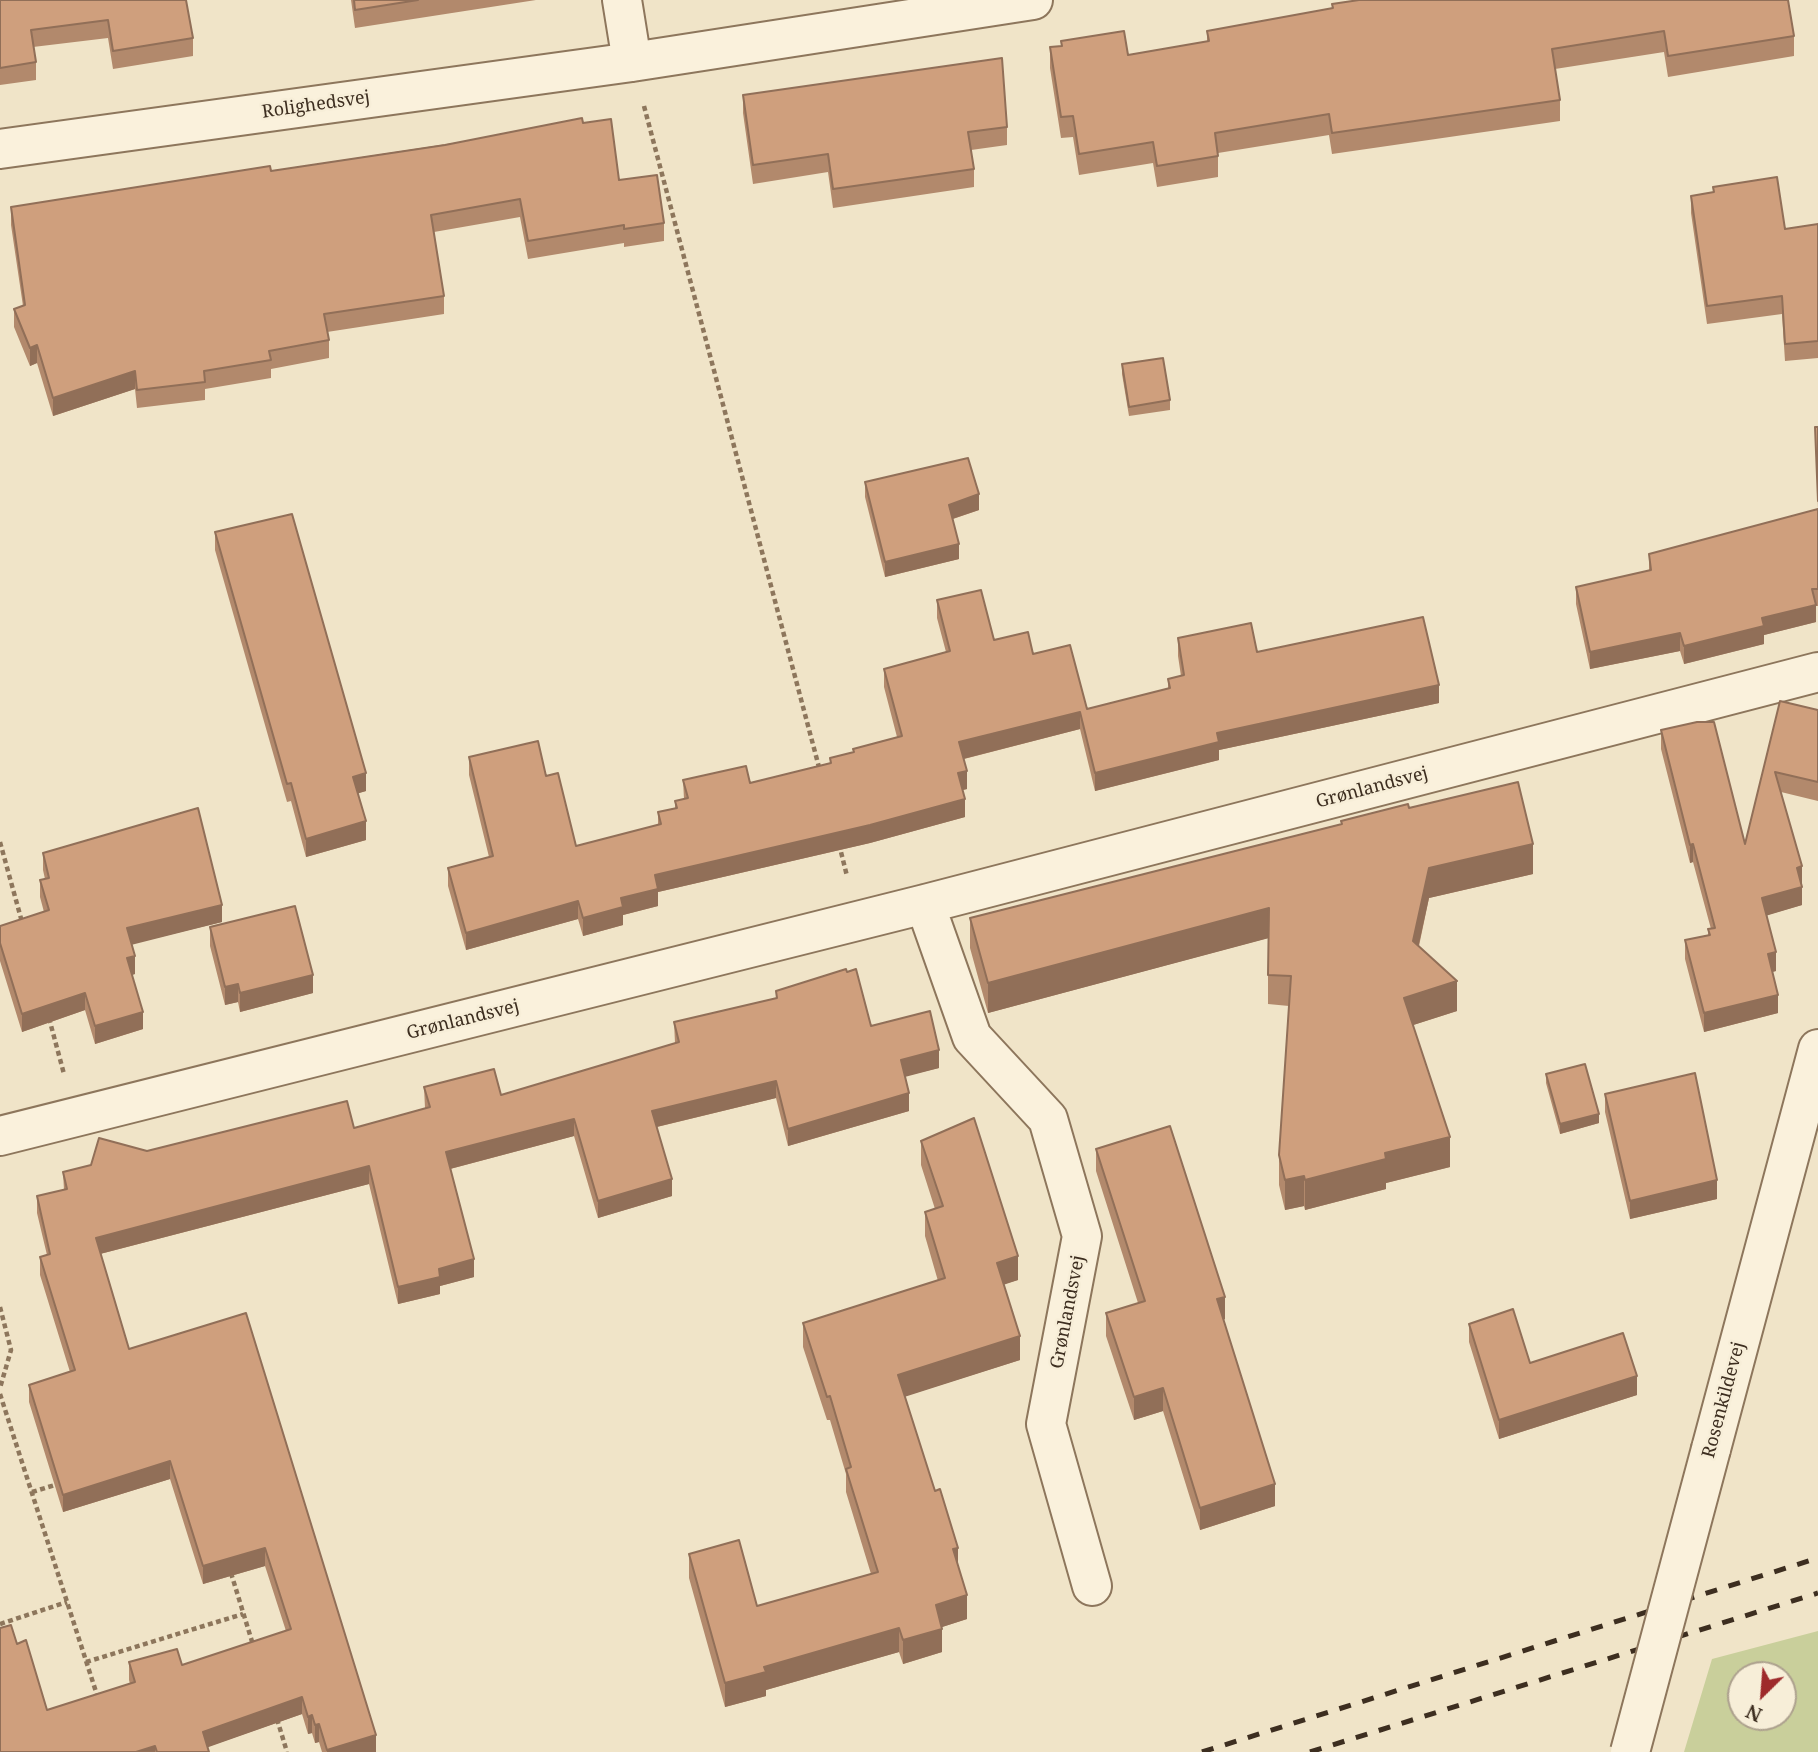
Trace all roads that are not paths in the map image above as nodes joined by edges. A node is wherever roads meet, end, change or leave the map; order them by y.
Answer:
1 (622, 0) edge
2 (1033, 0) edge
3 (632, 62) junction
4 (0, 149) edge
5 (1818, 672) edge
6 (925, 904) junction
7 (1818, 1049) edge
8 (0, 1136) edge
9 (1092, 1587) dead end
10 (1629, 1752) edge

1 - 3 street
2 - 3 street, Rolighedsvej
3 - 4 street, Rolighedsvej
5 - 6 street, Grønlandsvej
6 - 8 street, Grønlandsvej
6 - 9 street, Grønlandsvej
7 - 10 street, Rosenkildevej, bridge

